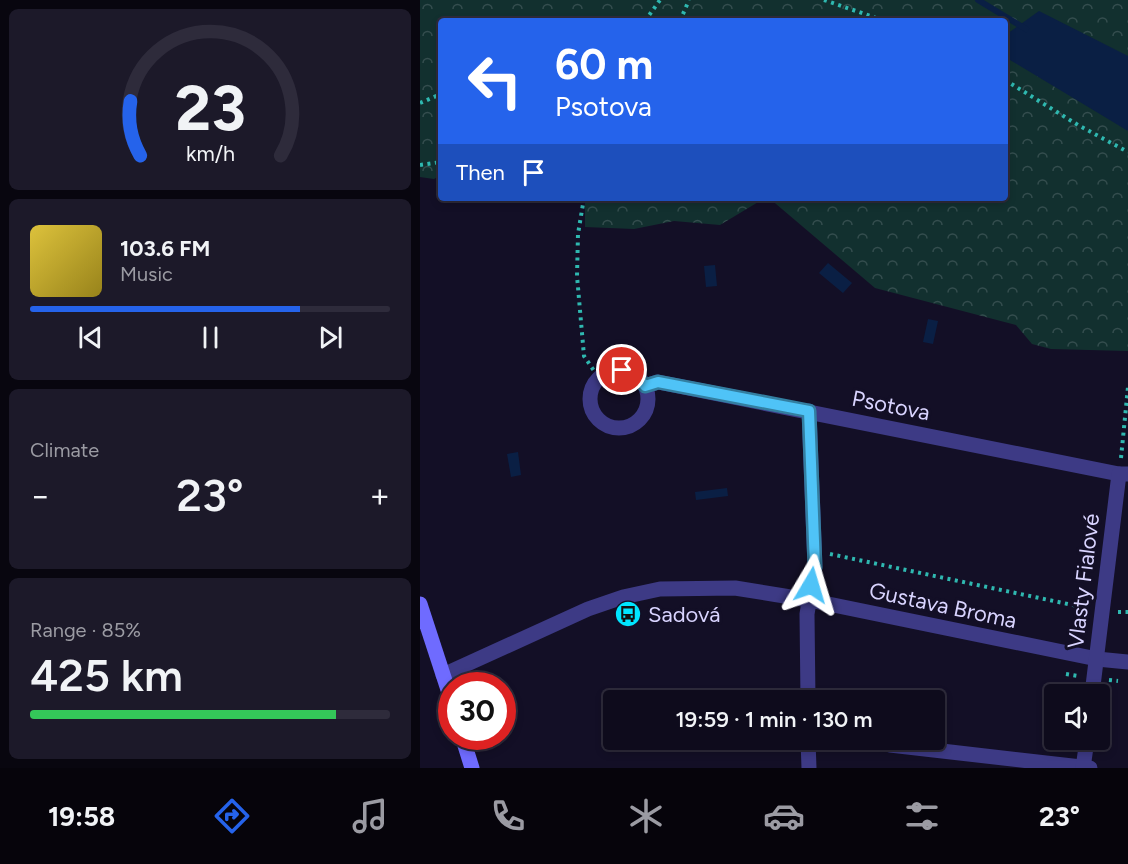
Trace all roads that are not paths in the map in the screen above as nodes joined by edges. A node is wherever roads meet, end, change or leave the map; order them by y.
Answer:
1 (645, 386) junction
2 (809, 411) junction
3 (1123, 474) edge
4 (809, 600) junction
5 (421, 608) edge
6 (1096, 659) junction
7 (1128, 662) edge
8 (442, 672) edge
9 (450, 672) edge
10 (1093, 684) edge
11 (808, 690) edge
12 (466, 750) edge
13 (808, 750) edge
14 (934, 750) edge
15 (1087, 750) edge
16 (472, 768) edge
17 (809, 768) edge
18 (1086, 768) edge

1 - 1 street
1 - 2 street, Psotova
2 - 3 street, Psotova
2 - 4 street
3 - 6 street, Vlasty Fialové
4 - 6 street, Gustava Broma
4 - 9 street, Gustava Broma
4 - 11 street
5 - 8 street
6 - 7 street, Gustava Broma
6 - 10 street, Vlasty Fialové
12 - 16 street
13 - 17 street
14 - 18 street
15 - 18 street

